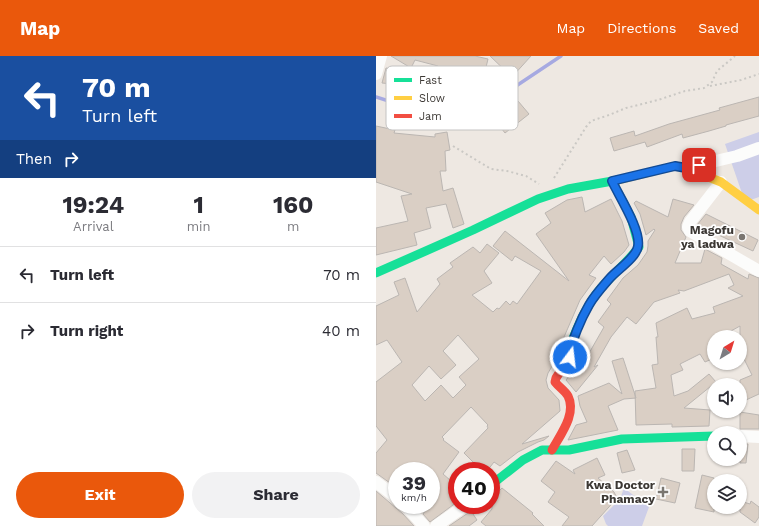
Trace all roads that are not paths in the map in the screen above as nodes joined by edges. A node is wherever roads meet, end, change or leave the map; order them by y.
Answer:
1 (381, 56) edge
2 (376, 74) edge
3 (759, 148) edge
4 (686, 168) junction
5 (612, 181) junction
6 (721, 182) junction
7 (759, 210) edge
8 (759, 271) edge
9 (376, 273) edge
10 (707, 436) edge
11 (747, 436) edge
12 (759, 437) edge
13 (552, 450) junction
14 (500, 478) edge
15 (376, 482) edge
16 (388, 491) edge
17 (413, 514) edge
18 (453, 514) edge
19 (424, 526) edge
20 (436, 526) edge

1 - 2 street
3 - 4 street
4 - 5 street
4 - 6 street
5 - 9 street
5 - 13 street
6 - 7 street
6 - 8 street
10 - 13 street
11 - 12 street
13 - 14 street
15 - 16 street
17 - 19 street
18 - 20 street

